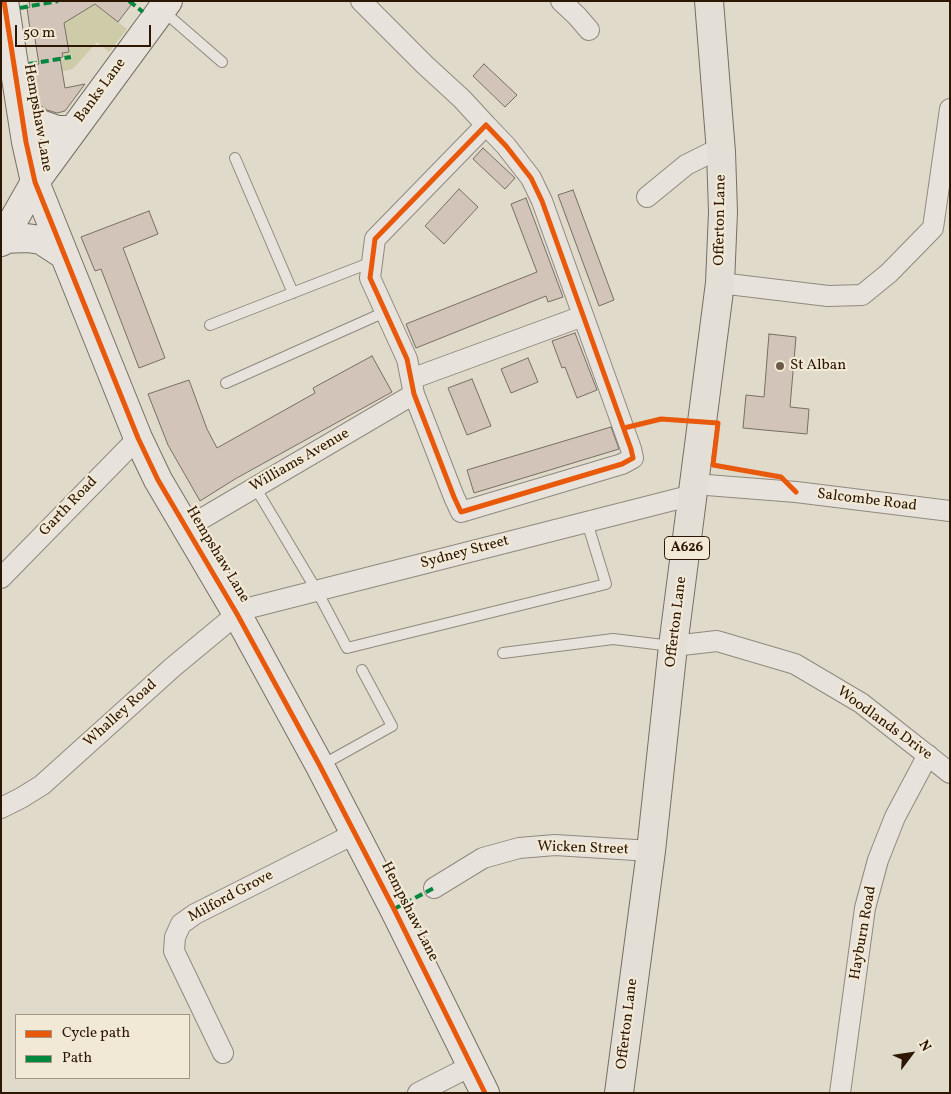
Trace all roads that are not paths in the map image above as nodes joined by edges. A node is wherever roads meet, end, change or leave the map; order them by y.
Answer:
1 (4, 1) edge
2 (361, 1) edge
3 (561, 1) edge
4 (709, 1) edge
5 (165, 5) edge
6 (584, 16) edge
7 (222, 62) dead end
8 (950, 109) edge
9 (22, 112) junction
10 (486, 125) junction
11 (72, 130) junction
12 (721, 152) junction
13 (235, 158) dead end
14 (36, 182) junction
15 (647, 197) dead end
16 (2, 240) edge
17 (64, 255) junction
18 (372, 262) junction
19 (720, 283) junction
20 (293, 293) junction
21 (385, 312) junction
22 (583, 316) junction
23 (210, 324) dead end
24 (226, 383) dead end
25 (413, 386) junction
26 (138, 438) junction
27 (255, 487) junction
28 (694, 490) junction
29 (950, 511) edge
30 (587, 522) junction
31 (186, 528) junction
32 (1, 578) edge
33 (317, 591) junction
34 (237, 614) junction
35 (673, 646) junction
36 (503, 653) dead end
37 (362, 670) dead end
38 (928, 755) junction
39 (320, 766) junction
40 (950, 773) edge
41 (1, 808) edge
42 (354, 834) junction
43 (651, 851) junction
44 (434, 888) dead end
45 (223, 1053) dead end
46 (471, 1066) junction
47 (418, 1093) edge
48 (485, 1093) edge
49 (619, 1093) edge
50 (840, 1093) edge

1 - 9 street, Hempshaw Lane
2 - 10 street
3 - 6 street
4 - 12 main road, Offerton Lane / A626
5 - 7 lane
5 - 11 street, Banks Lane
8 - 19 street
9 - 11 street
9 - 14 street, Hempshaw Lane
10 - 18 street
10 - 22 street
11 - 14 street, Banks Lane
12 - 15 street
12 - 19 main road, Offerton Lane / A626
13 - 20 lane
14 - 16 street, Banks Lane
14 - 17 street, Hempshaw Lane
16 - 17 street
17 - 26 street, Hempshaw Lane
18 - 20 lane
18 - 21 street
19 - 28 main road, Offerton Lane / A626
20 - 23 lane
21 - 24 lane
21 - 25 street
22 - 25 street, Williams Avenue
22 - 25 street
25 - 27 street, Williams Avenue
26 - 31 street, Hempshaw Lane
26 - 32 street, Garth Road
27 - 31 street, Williams Avenue
27 - 33 lane
28 - 29 street, Salcombe Road
28 - 30 street, Sydney Street
28 - 35 main road, Offerton Lane / A626
30 - 33 street, Sydney Street
30 - 33 lane
31 - 34 street, Hempshaw Lane
33 - 34 street, Sydney Street
34 - 39 street, Hempshaw Lane
34 - 41 street, Whalley Road
35 - 36 lane
35 - 38 street, Woodlands Drive
35 - 43 main road, Offerton Lane / A626
37 - 39 lane
38 - 40 street, Woodlands Drive
38 - 50 street, Hayburn Road
39 - 42 street, Hempshaw Lane
42 - 45 street, Milford Grove
42 - 46 street, Hempshaw Lane
43 - 44 street, Wicken Street
43 - 49 main road, Offerton Lane / A626
46 - 47 street
46 - 48 street, Hempshaw Lane

